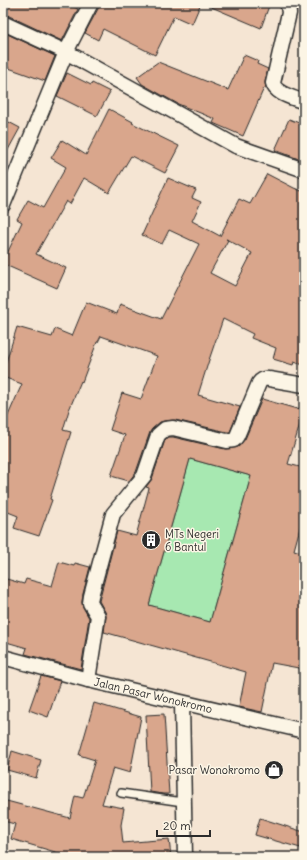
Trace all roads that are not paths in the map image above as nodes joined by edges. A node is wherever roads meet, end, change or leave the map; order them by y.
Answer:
1 (91, 3) edge
2 (287, 3) edge
3 (3, 23) edge
4 (66, 52) junction
5 (304, 102) edge
6 (304, 170) edge
7 (3, 205) edge
8 (304, 385) edge
9 (3, 657) edge
10 (88, 680) junction
11 (182, 703) junction
12 (304, 731) edge
13 (121, 793) dead end
14 (184, 802) junction
15 (185, 857) edge

1 - 4 street
2 - 5 street
3 - 4 street
4 - 6 street
4 - 7 street
8 - 10 street
9 - 10 street, Jalan Pasar Wonokromo
10 - 11 street, Jalan Pasar Wonokromo
11 - 12 street, Jalan Pasar Wonokromo
11 - 14 street
13 - 14 lane
14 - 15 street

